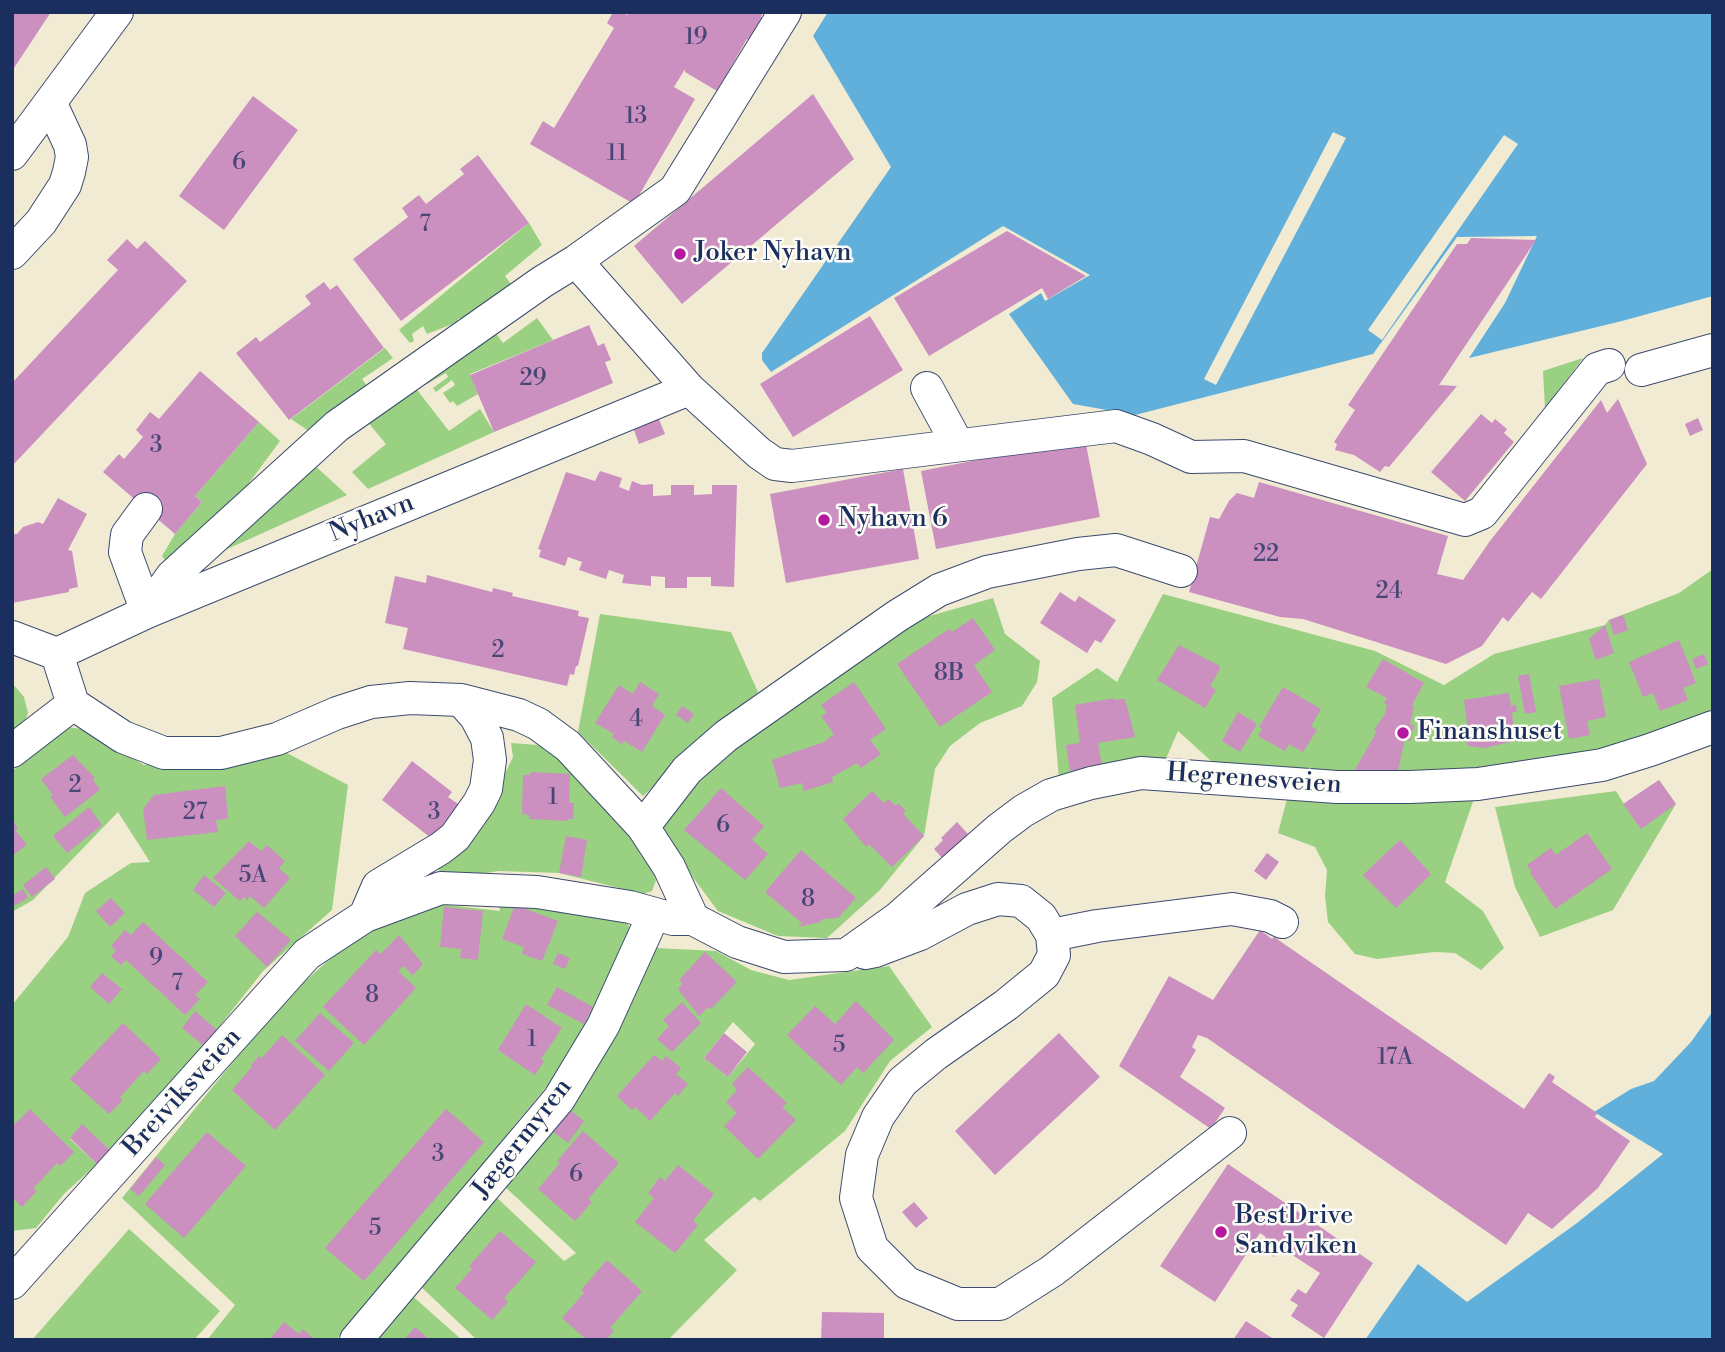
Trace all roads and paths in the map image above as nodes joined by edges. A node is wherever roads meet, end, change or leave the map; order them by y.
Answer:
1 (785, 12) edge
2 (104, 16) edge
3 (51, 104) junction
4 (12, 154) edge
5 (12, 253) edge
6 (576, 261) junction
7 (1713, 349) edge
8 (1609, 365) dead end
9 (1641, 370) dead end
10 (927, 388) dead end
11 (689, 389) junction
12 (958, 445) junction
13 (146, 509) dead end
14 (1181, 571) dead end
15 (147, 612) junction
16 (12, 637) edge
17 (57, 654) junction
18 (461, 700) junction
19 (73, 704) junction
20 (1713, 727) edge
21 (12, 751) edge
22 (643, 827) junction
23 (654, 914) junction
24 (365, 916) junction
25 (693, 919) junction
26 (1282, 922) dead end
27 (1052, 934) junction
28 (846, 955) junction
29 (1230, 1133) dead end
30 (16, 1272) edge
31 (356, 1340) edge

1 - 6 street
2 - 3 street
3 - 4 street
3 - 5 street
6 - 11 street
6 - 15 street
7 - 9 street
8 - 12 street
10 - 12 street
11 - 12 street
11 - 15 street, Nyhavn
13 - 15 street
14 - 22 street
15 - 17 street, Nyhavn
16 - 17 street
17 - 19 street
18 - 19 street
18 - 22 street
18 - 24 street
19 - 21 street
20 - 28 street, Hegrenesveien
22 - 25 street
23 - 24 street, Breiviksveien
23 - 25 street, Breiviksveien
23 - 31 street, Jægermyren
24 - 30 street, Breiviksveien
25 - 28 street
26 - 27 street
27 - 28 street
27 - 29 street

